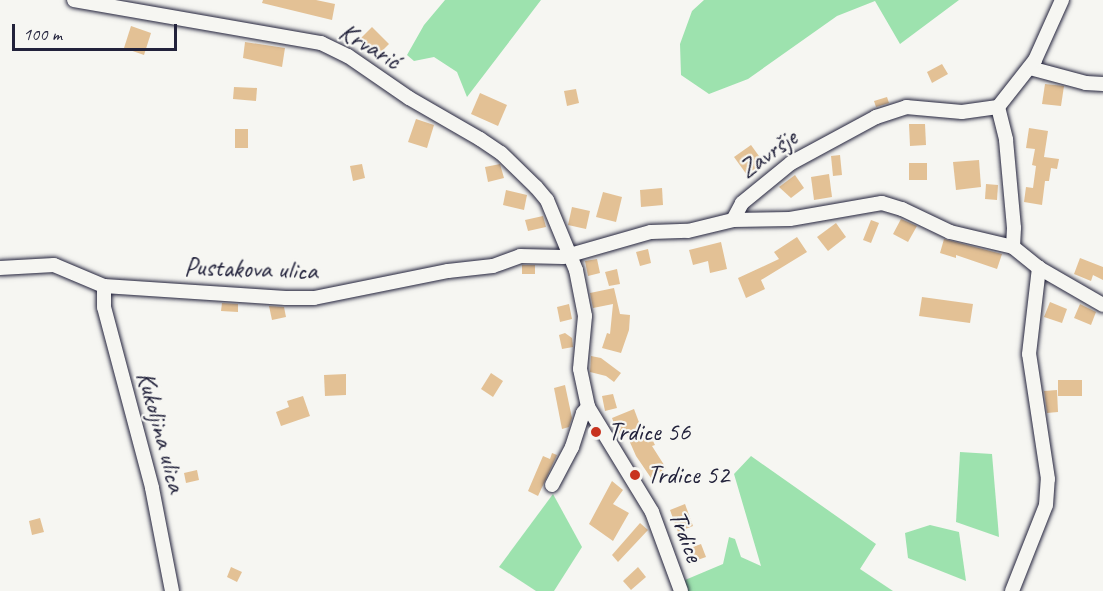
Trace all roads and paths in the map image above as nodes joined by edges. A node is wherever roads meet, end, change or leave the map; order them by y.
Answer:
1 (74, 0) edge
2 (1062, 0) edge
3 (1030, 68) junction
4 (1103, 84) edge
5 (998, 107) junction
6 (733, 220) junction
7 (1013, 247) junction
8 (572, 254) junction
9 (0, 268) edge
10 (1039, 268) junction
11 (104, 285) junction
12 (1103, 305) edge
13 (588, 407) junction
14 (552, 485) dead end
15 (172, 591) edge
16 (681, 591) edge
17 (1012, 591) edge

1 - 8 street, Krvarić
2 - 3 street
3 - 4 street
3 - 5 street
5 - 6 street, Završje
5 - 7 street
6 - 7 street
6 - 8 street
7 - 10 street
8 - 11 street, Pustakova ulica
8 - 13 street, Trdice
9 - 11 street, Pustakova ulica
10 - 12 street
10 - 17 street
11 - 15 street, Kukoljina ulica
13 - 14 street
13 - 16 street, Trdice

